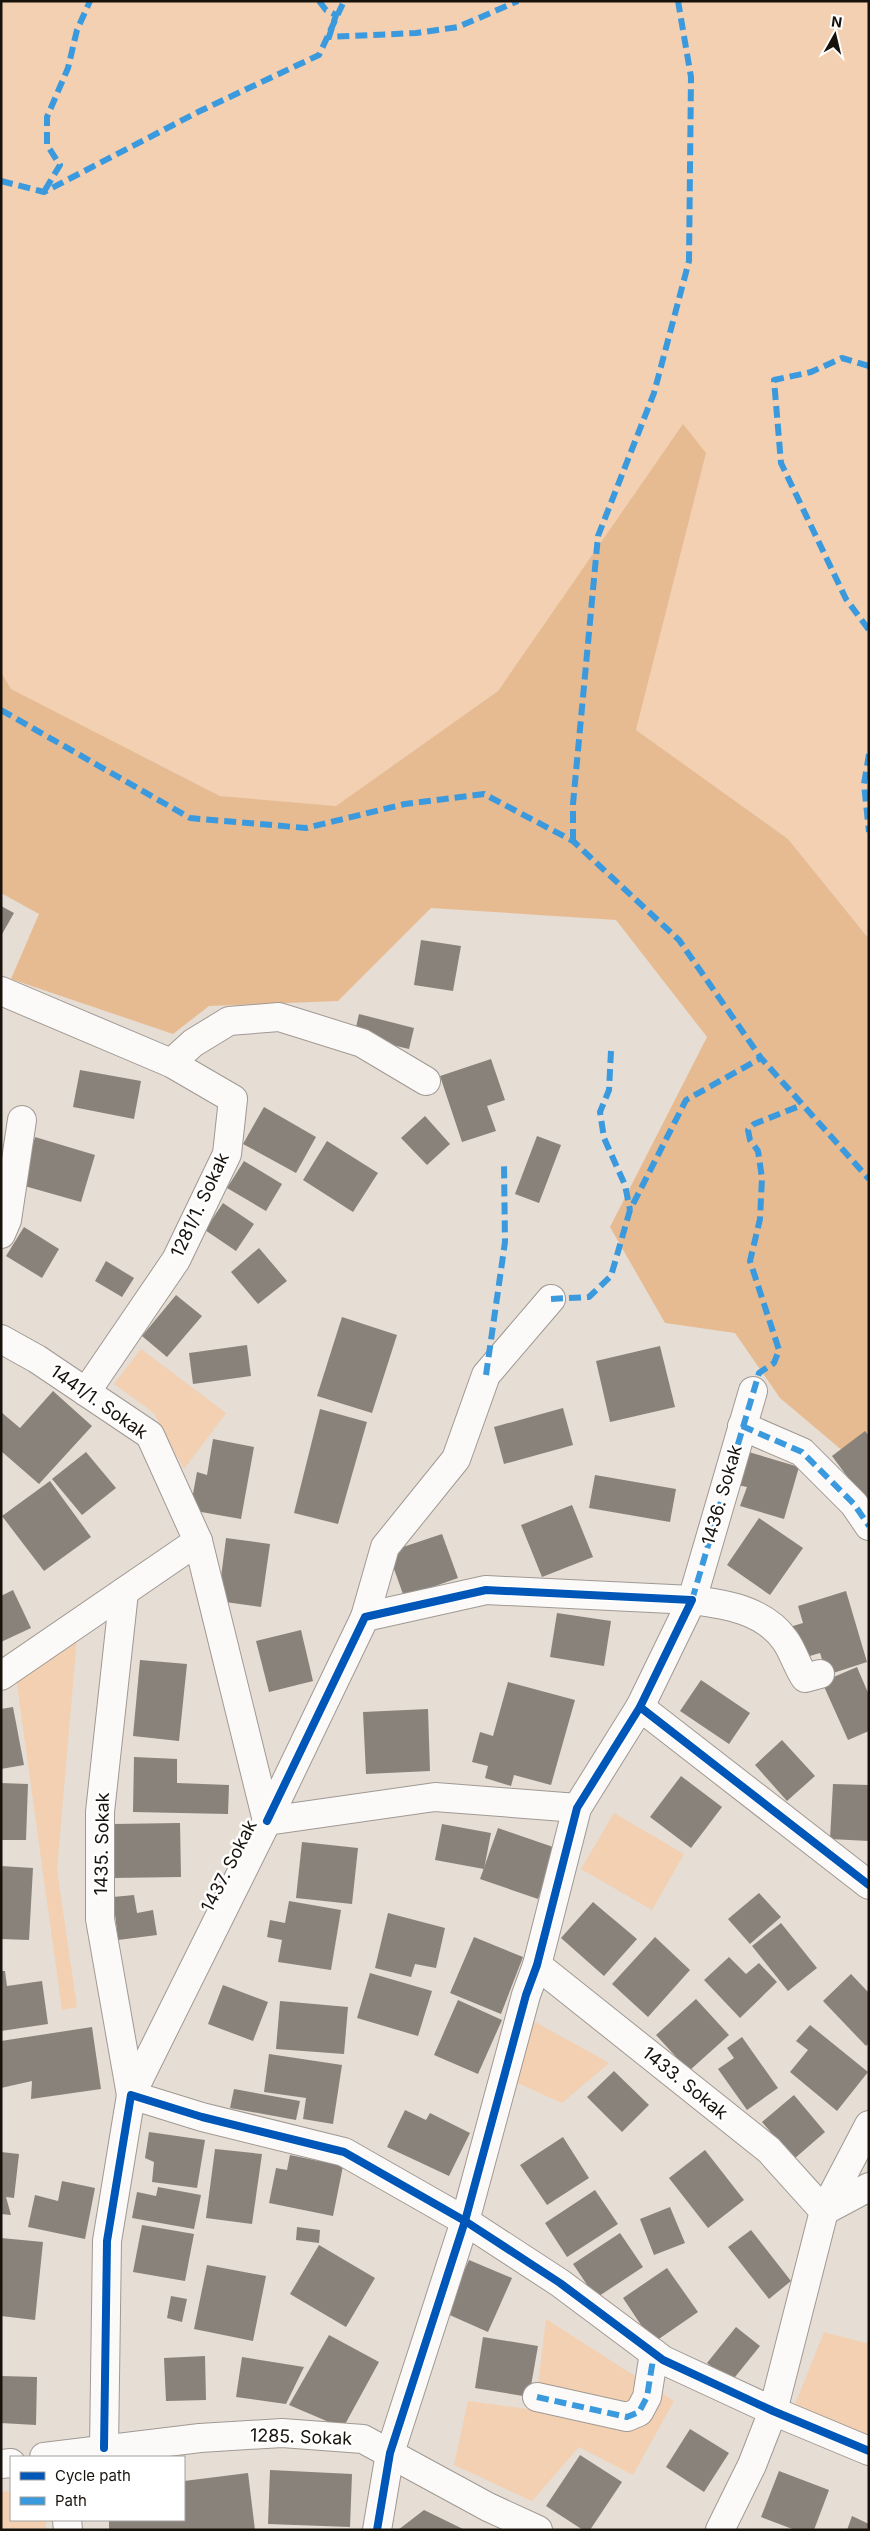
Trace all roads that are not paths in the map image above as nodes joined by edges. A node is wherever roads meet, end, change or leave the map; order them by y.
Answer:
1 (1, 991) edge
2 (170, 1063) junction
3 (426, 1081) dead end
4 (22, 1120) dead end
5 (1, 1234) edge
6 (551, 1299) dead end
7 (1, 1339) edge
8 (753, 1391) dead end
9 (86, 1392) junction
10 (742, 1426) junction
11 (869, 1526) edge
12 (198, 1541) junction
13 (124, 1592) junction
14 (692, 1600) junction
15 (365, 1616) junction
16 (820, 1674) dead end
17 (1, 1676) edge
18 (640, 1707) junction
19 (577, 1808) junction
20 (267, 1821) junction
21 (869, 1885) edge
22 (537, 1965) junction
23 (131, 2095) junction
24 (869, 2126) edge
25 (869, 2188) edge
26 (824, 2211) junction
27 (464, 2221) junction
28 (654, 2353) junction
29 (537, 2397) dead end
30 (774, 2411) junction
31 (104, 2448) junction
32 (869, 2451) edge
33 (390, 2453) junction
34 (55, 2456) edge
35 (377, 2530) edge
36 (538, 2530) edge
37 (720, 2530) edge

1 - 2 street, 1281/1. Sokak
2 - 3 street
2 - 9 street, 1281/1. Sokak
4 - 5 street
6 - 15 street
7 - 9 street, 1441/1. Sokak
8 - 10 street, 1436. Sokak
9 - 12 street, 1441/1. Sokak
10 - 11 street
10 - 14 street, 1436. Sokak
12 - 13 street
12 - 20 street, 1441/1. Sokak
13 - 17 street
13 - 23 street, 1435. Sokak
14 - 15 street
14 - 16 street
14 - 18 street, 1436. Sokak
15 - 20 street
18 - 19 street, 1436. Sokak
18 - 21 street
19 - 20 street, 1437. Sokak
19 - 22 street, 1436. Sokak
20 - 23 street, 1437. Sokak
22 - 26 street, 1433. Sokak
22 - 27 street, 1436. Sokak
23 - 27 street
23 - 31 street
24 - 26 street
25 - 26 street
26 - 30 street
27 - 28 street
27 - 33 street, 1436. Sokak
28 - 29 street
28 - 30 street
30 - 32 street
30 - 37 street
31 - 33 street, 1285. Sokak
31 - 34 street, 1285. Sokak
33 - 35 street, 1436. Sokak
33 - 36 street, 1285. Sokak

